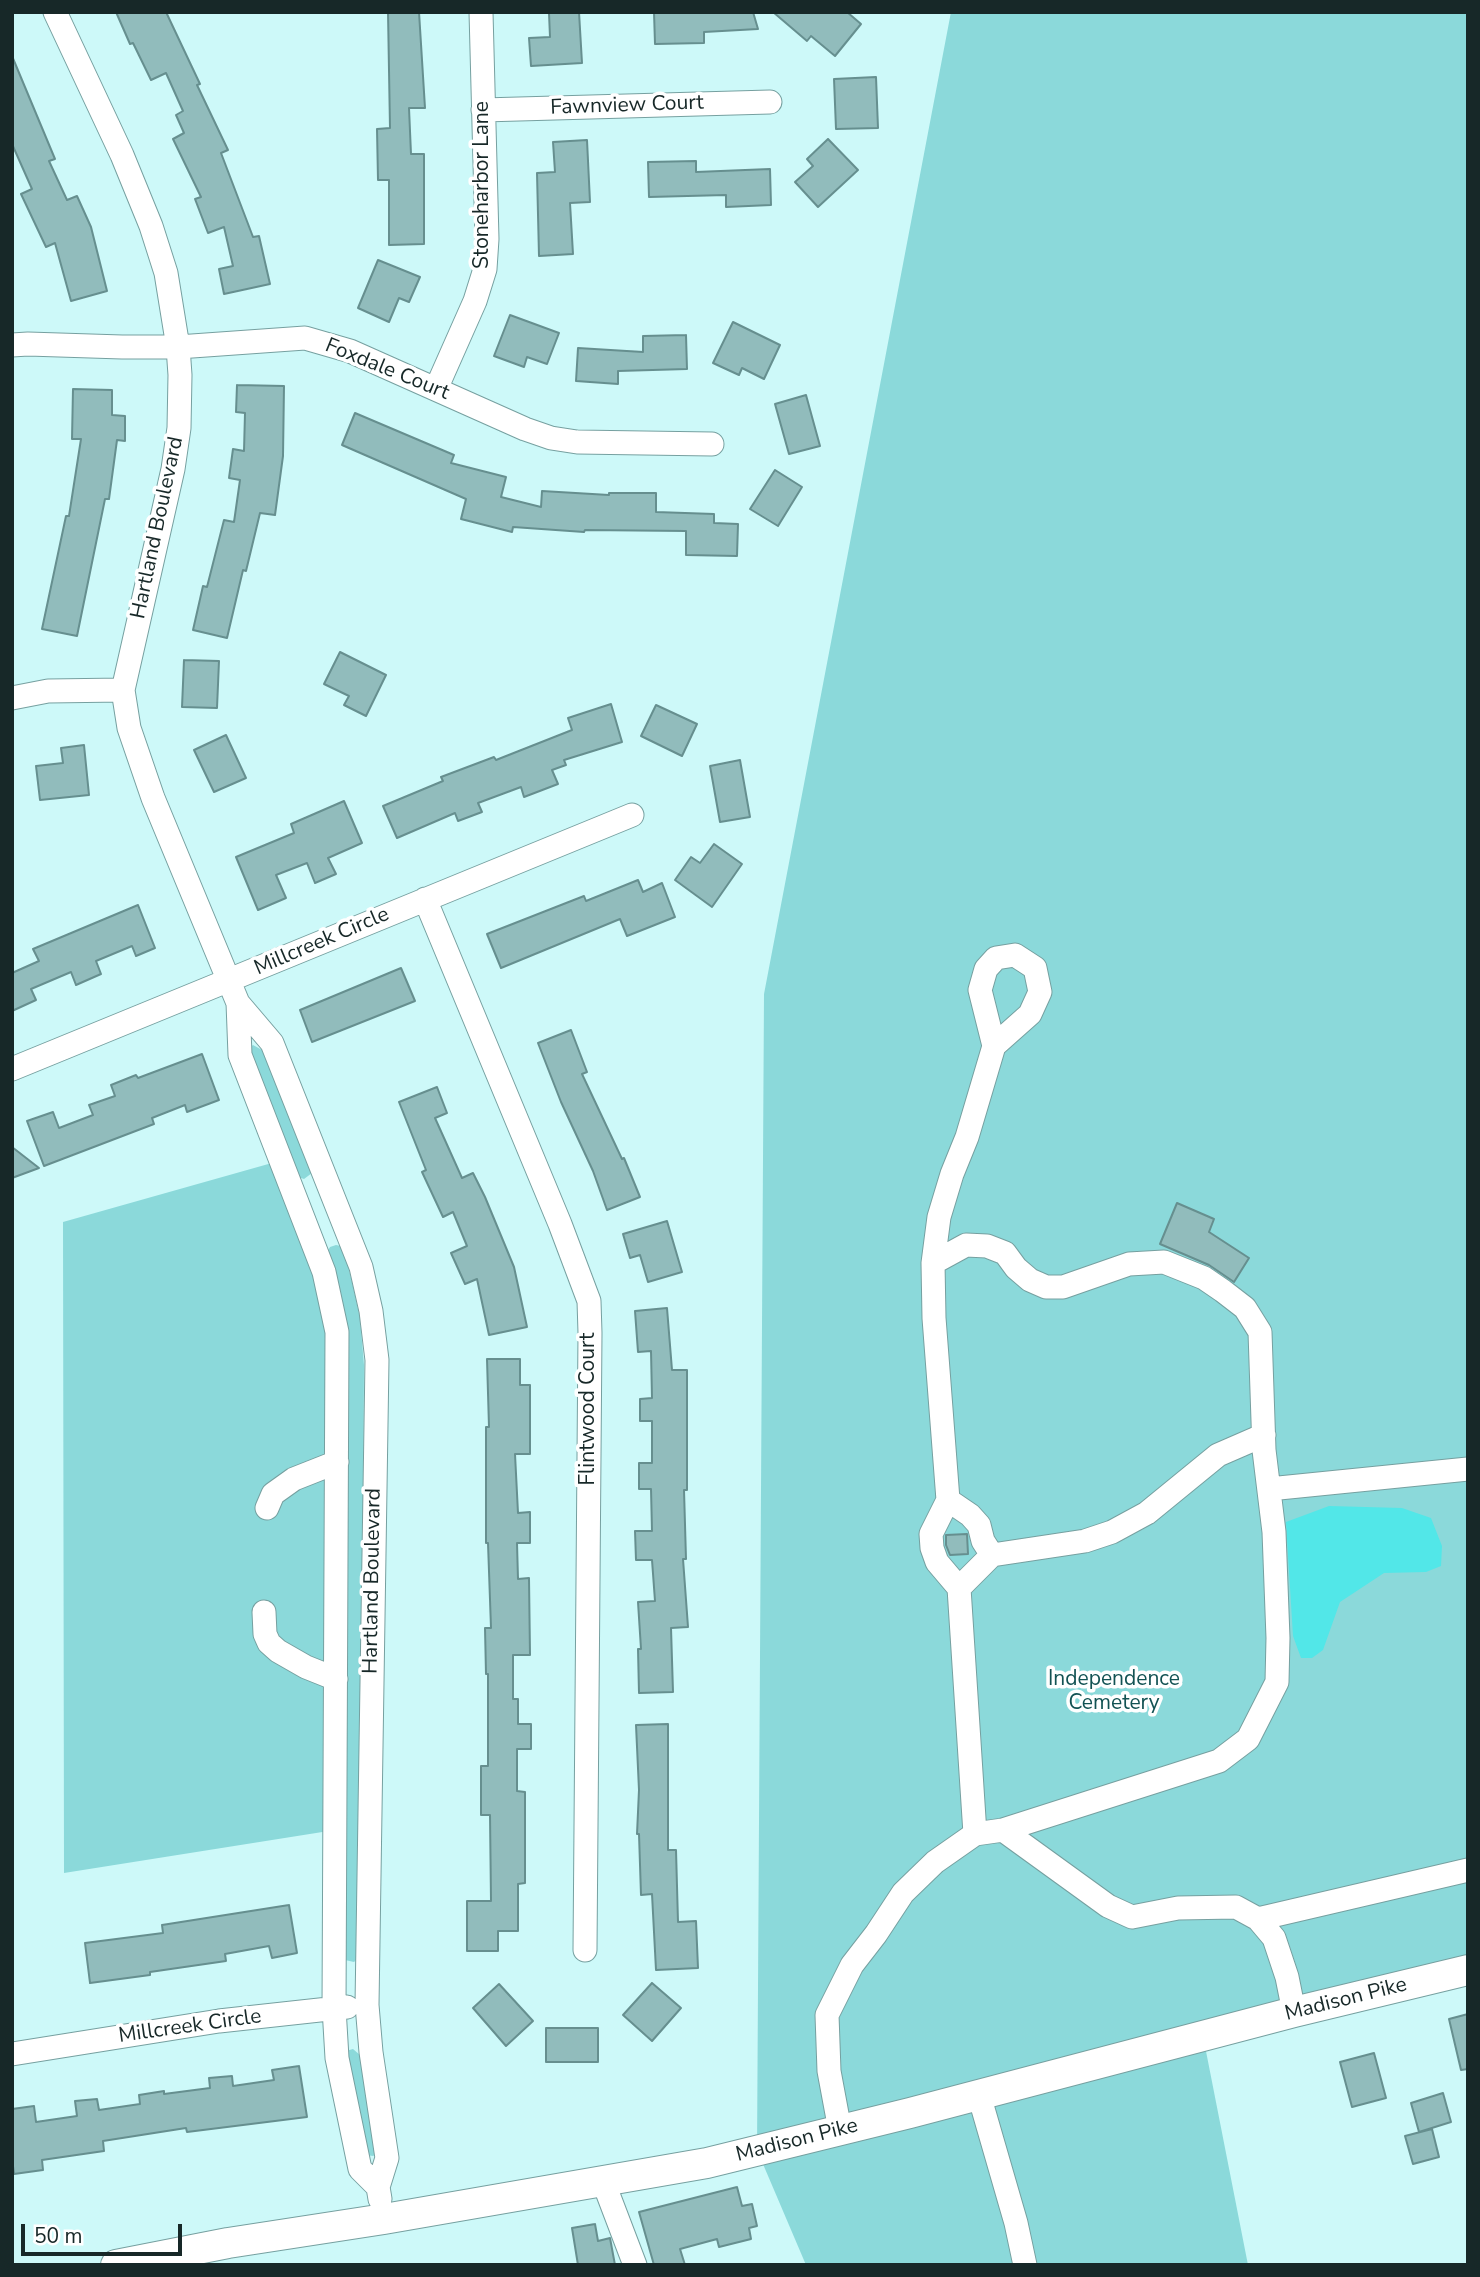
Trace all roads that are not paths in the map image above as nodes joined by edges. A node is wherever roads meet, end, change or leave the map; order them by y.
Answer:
1 (55, 12) edge
2 (481, 12) edge
3 (770, 102) dead end
4 (483, 110) junction
5 (12, 345) edge
6 (178, 347) junction
7 (436, 389) junction
8 (712, 444) dead end
9 (122, 690) junction
10 (12, 698) edge
11 (632, 815) dead end
12 (425, 899) junction
13 (229, 980) junction
14 (238, 1003) junction
15 (994, 1046) dead end
16 (12, 1069) edge
17 (933, 1263) junction
18 (1264, 1434) junction
19 (337, 1462) junction
20 (1468, 1469) edge
21 (1269, 1489) junction
22 (948, 1500) junction
23 (267, 1508) dead end
24 (992, 1555) junction
25 (959, 1588) junction
26 (264, 1612) dead end
27 (336, 1679) junction
28 (1003, 1830) junction
29 (975, 1834) junction
30 (1468, 1870) edge
31 (1258, 1919) junction
32 (585, 1950) dead end
33 (1468, 1970) edge
34 (368, 2005) junction
35 (334, 2008) junction
36 (1294, 2012) junction
37 (12, 2054) edge
38 (979, 2095) junction
39 (840, 2130) junction
40 (603, 2181) junction
41 (378, 2187) junction
42 (384, 2219) junction
43 (117, 2265) edge
44 (635, 2265) edge
45 (1025, 2265) edge

1 - 6 street, Hartland Boulevard
2 - 4 street, Stoneharbor Lane
3 - 4 street, Fawnview Court
4 - 7 street, Stoneharbor Lane
5 - 6 street, Foxdale Court
6 - 7 street, Foxdale Court
6 - 9 street, Hartland Boulevard
7 - 8 street, Foxdale Court
9 - 10 street
9 - 13 street, Hartland Boulevard
11 - 12 street, Millcreek Circle
12 - 13 street, Millcreek Circle
12 - 32 street, Flintwood Court
13 - 14 street, Hartland Boulevard
13 - 16 street, Millcreek Circle
14 - 19 street, Hartland Boulevard
14 - 34 street, Hartland Boulevard
15 - 17 street
17 - 18 street
17 - 22 street
18 - 21 street
18 - 24 street
19 - 23 street
19 - 27 street, Hartland Boulevard
20 - 21 street
21 - 28 street
22 - 24 street
22 - 25 street
24 - 25 street
25 - 29 street
26 - 27 street
27 - 35 street, Hartland Boulevard
28 - 29 street
28 - 31 street
29 - 39 street
30 - 31 street
31 - 36 street
33 - 36 main road, Madison Pike
34 - 35 street, Millcreek Circle
34 - 41 street, Hartland Boulevard
35 - 37 street, Millcreek Circle
35 - 41 street, Hartland Boulevard
36 - 38 main road, Madison Pike
38 - 39 main road, Madison Pike
38 - 45 street
39 - 40 main road, Madison Pike
40 - 42 main road, Madison Pike
40 - 44 street
41 - 42 street, Hartland Boulevard
42 - 43 main road, Madison Pike

